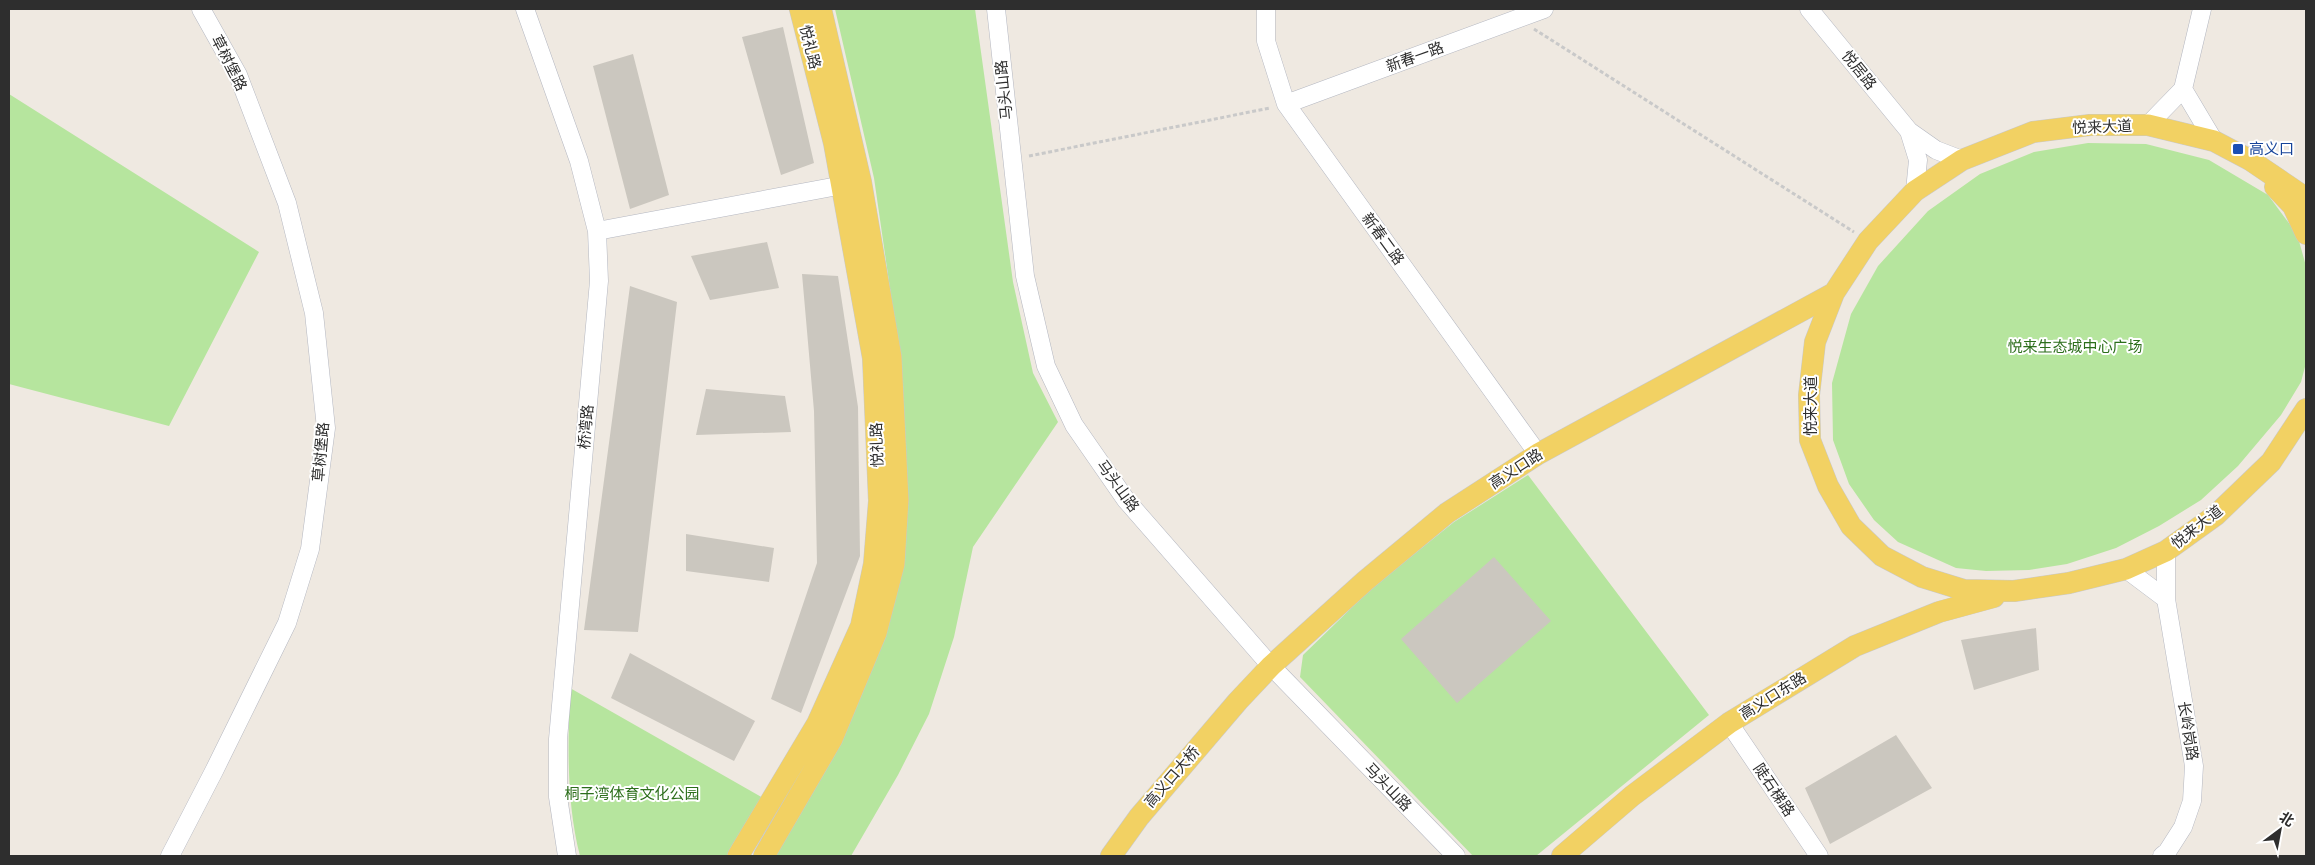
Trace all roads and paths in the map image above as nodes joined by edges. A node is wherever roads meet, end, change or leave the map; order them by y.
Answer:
1 (201, 9) edge
2 (525, 9) edge
3 (800, 9) edge
4 (821, 9) edge
5 (996, 9) edge
6 (1266, 9) edge
7 (1544, 9) edge
8 (1809, 9) edge
9 (2202, 9) edge
10 (1519, 20) junction
11 (2183, 89) junction
12 (1286, 104) junction
13 (2148, 125) junction
14 (1909, 131) junction
15 (2214, 141) junction
16 (1012, 159) junction
17 (1962, 160) junction
18 (2250, 160) junction
19 (851, 184) junction
20 (1915, 191) junction
21 (2306, 198) edge
22 (597, 231) junction
23 (2306, 234) edge
24 (1868, 241) junction
25 (1834, 292) junction
26 (2306, 408) edge
27 (1538, 454) junction
28 (2166, 551) junction
29 (2126, 569) junction
30 (2014, 591) junction
31 (2166, 599) junction
32 (1271, 666) junction
33 (1238, 701) joint
34 (1729, 723) junction
35 (170, 856) edge
36 (567, 856) edge
37 (738, 856) edge
38 (764, 856) edge
39 (1111, 856) edge
40 (1456, 856) edge
41 (1562, 856) edge
42 (1819, 856) edge
43 (2162, 856) edge

1 - 35 street, 草树堡路
2 - 22 street, 桥湾路
3 - 19 main road, 悦礼路
4 - 19 main road, 悦礼路
5 - 16 street, 马头山路
6 - 12 street, 新春二路
7 - 10 street, 新春一路
8 - 14 street, 悦居路
9 - 11 street
10 - 12 street, 新春一路
10 - 24 path
11 - 13 street
11 - 15 street
12 - 16 path
12 - 27 street, 新春二路
13 - 15 main road, 悦来大道
13 - 17 main road, 悦来大道
14 - 17 street
14 - 20 street
15 - 18 main road, 悦来大道
16 - 32 street, 马头山路
17 - 20 main road, 悦来大道
18 - 21 main road, 悦来大道
18 - 23 main road
19 - 22 street
19 - 37 main road, 悦礼路
19 - 38 main road, 悦礼路
20 - 24 main road, 悦来大道
22 - 36 street, 桥湾路
24 - 25 main road, 悦来大道
25 - 27 main road, 高义口路
25 - 30 main road, 悦来大道
26 - 28 main road, 悦来大道
27 - 32 main road, 高义口路
28 - 29 main road, 悦来大道
28 - 31 street, 长岭岗路
29 - 30 main road, 悦来大道
29 - 31 street
30 - 34 main road, 高义口东路
31 - 43 street, 长岭岗路
32 - 33 main road, 高义口路
32 - 40 street, 马头山路
33 - 39 main road, 高义口大桥
34 - 41 main road, 高义口东路
34 - 42 street, 陡石梯路

